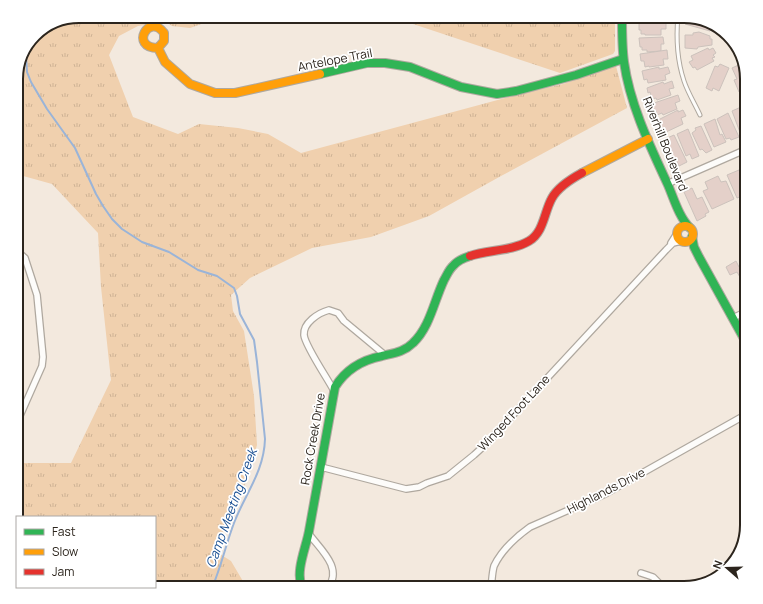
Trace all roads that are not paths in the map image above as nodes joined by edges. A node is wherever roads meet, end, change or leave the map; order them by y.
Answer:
1 (622, 23) edge
2 (678, 23) edge
3 (158, 48) dead end
4 (623, 59) junction
5 (700, 115) dead end
6 (648, 139) junction
7 (740, 152) edge
8 (667, 184) junction
9 (679, 210) junction
10 (678, 231) junction
11 (691, 233) junction
12 (683, 241) junction
13 (666, 250) junction
14 (23, 256) edge
15 (699, 257) junction
16 (740, 314) edge
17 (733, 318) junction
18 (740, 331) edge
19 (385, 355) junction
20 (334, 391) junction
21 (23, 409) edge
22 (740, 418) edge
23 (321, 467) junction
24 (309, 534) junction
25 (641, 573) dead end
26 (300, 581) edge
27 (332, 581) edge
28 (492, 581) edge
29 (657, 581) edge

1 - 4 street, Riverhill Boulevard
2 - 5 lane
3 - 4 street, Antelope Trail
4 - 6 street, Riverhill Boulevard
6 - 8 street, Riverhill Boulevard
6 - 19 street, Rock Creek Drive
7 - 8 street
8 - 9 street, Riverhill Boulevard
9 - 10 street, Riverhill Boulevard
9 - 11 street, Riverhill Boulevard
10 - 11 street
10 - 12 street, Riverhill Boulevard
10 - 13 street, Winged Foot Lane
11 - 12 street
11 - 15 street, Riverhill Boulevard
12 - 13 street, Winged Foot Lane
12 - 15 street, Riverhill Boulevard
13 - 23 street, Winged Foot Lane
14 - 21 street
15 - 17 street, Riverhill Boulevard
16 - 17 street
17 - 18 street, Riverhill Boulevard
19 - 20 street, Rock Creek Drive
19 - 20 street
20 - 23 street, Rock Creek Drive
22 - 28 street, Highlands Drive
23 - 24 street, Rock Creek Drive
24 - 26 street, Rock Creek Drive
24 - 27 street
25 - 29 street

